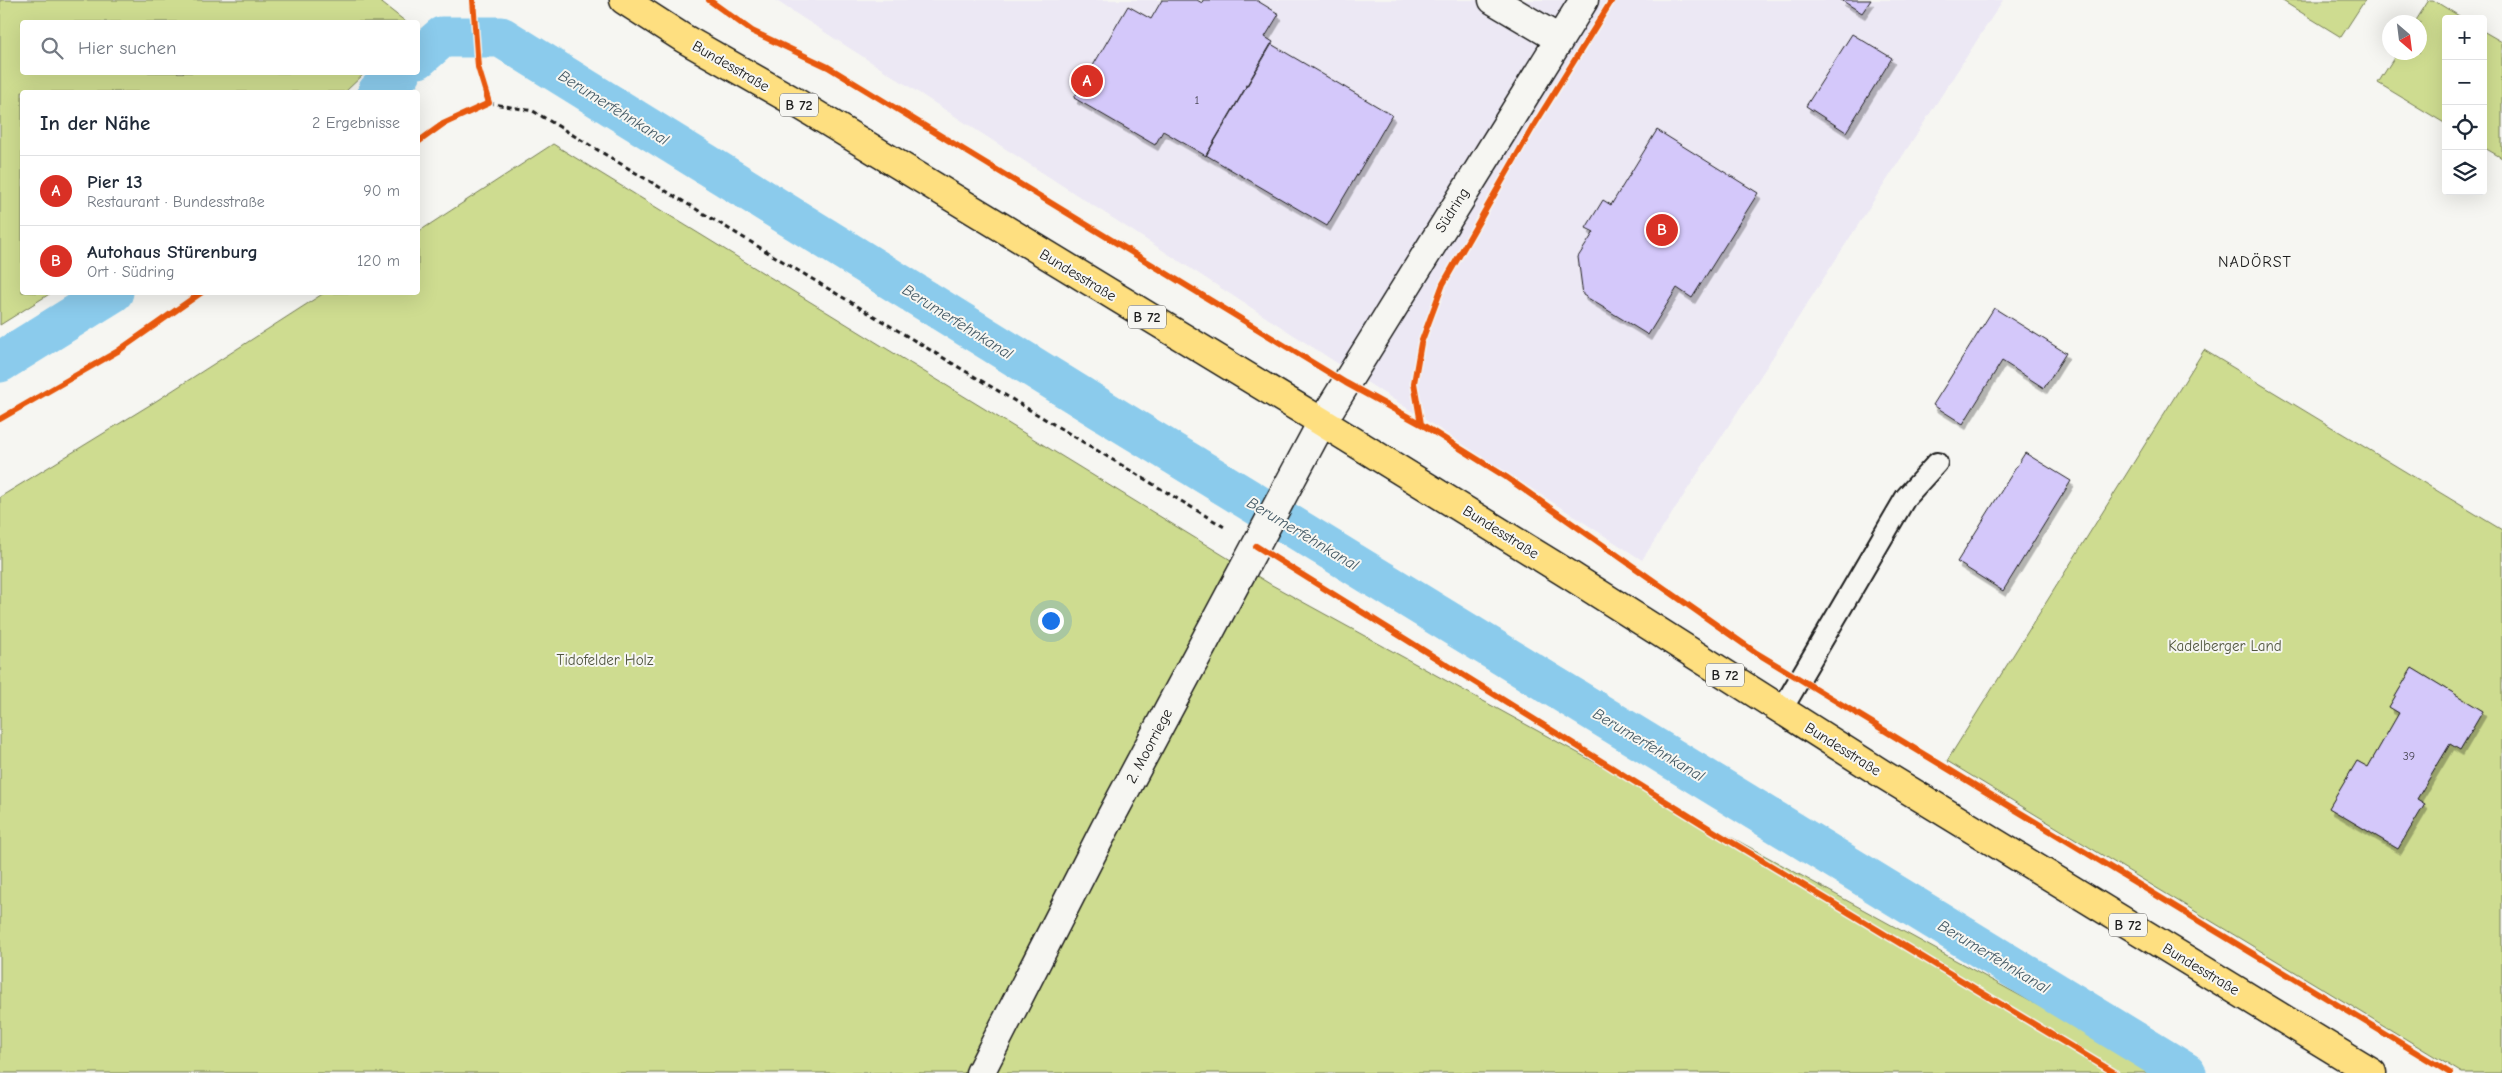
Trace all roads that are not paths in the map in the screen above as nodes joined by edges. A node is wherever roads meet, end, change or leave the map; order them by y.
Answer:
1 (624, 0) edge
2 (1493, 0) edge
3 (1584, 0) edge
4 (1559, 39) junction
5 (1322, 422) junction
6 (1937, 463) dead end
7 (1781, 711) junction
8 (980, 1073) edge
9 (2372, 1073) edge

1 - 5 main road, Bundesstraße / B 72
2 - 4 street
3 - 4 street, Südring
4 - 5 street, Südring
5 - 7 main road, Bundesstraße / B 72
5 - 8 street, 2. Moorriege
6 - 7 lane
7 - 9 main road, Bundesstraße / B 72

